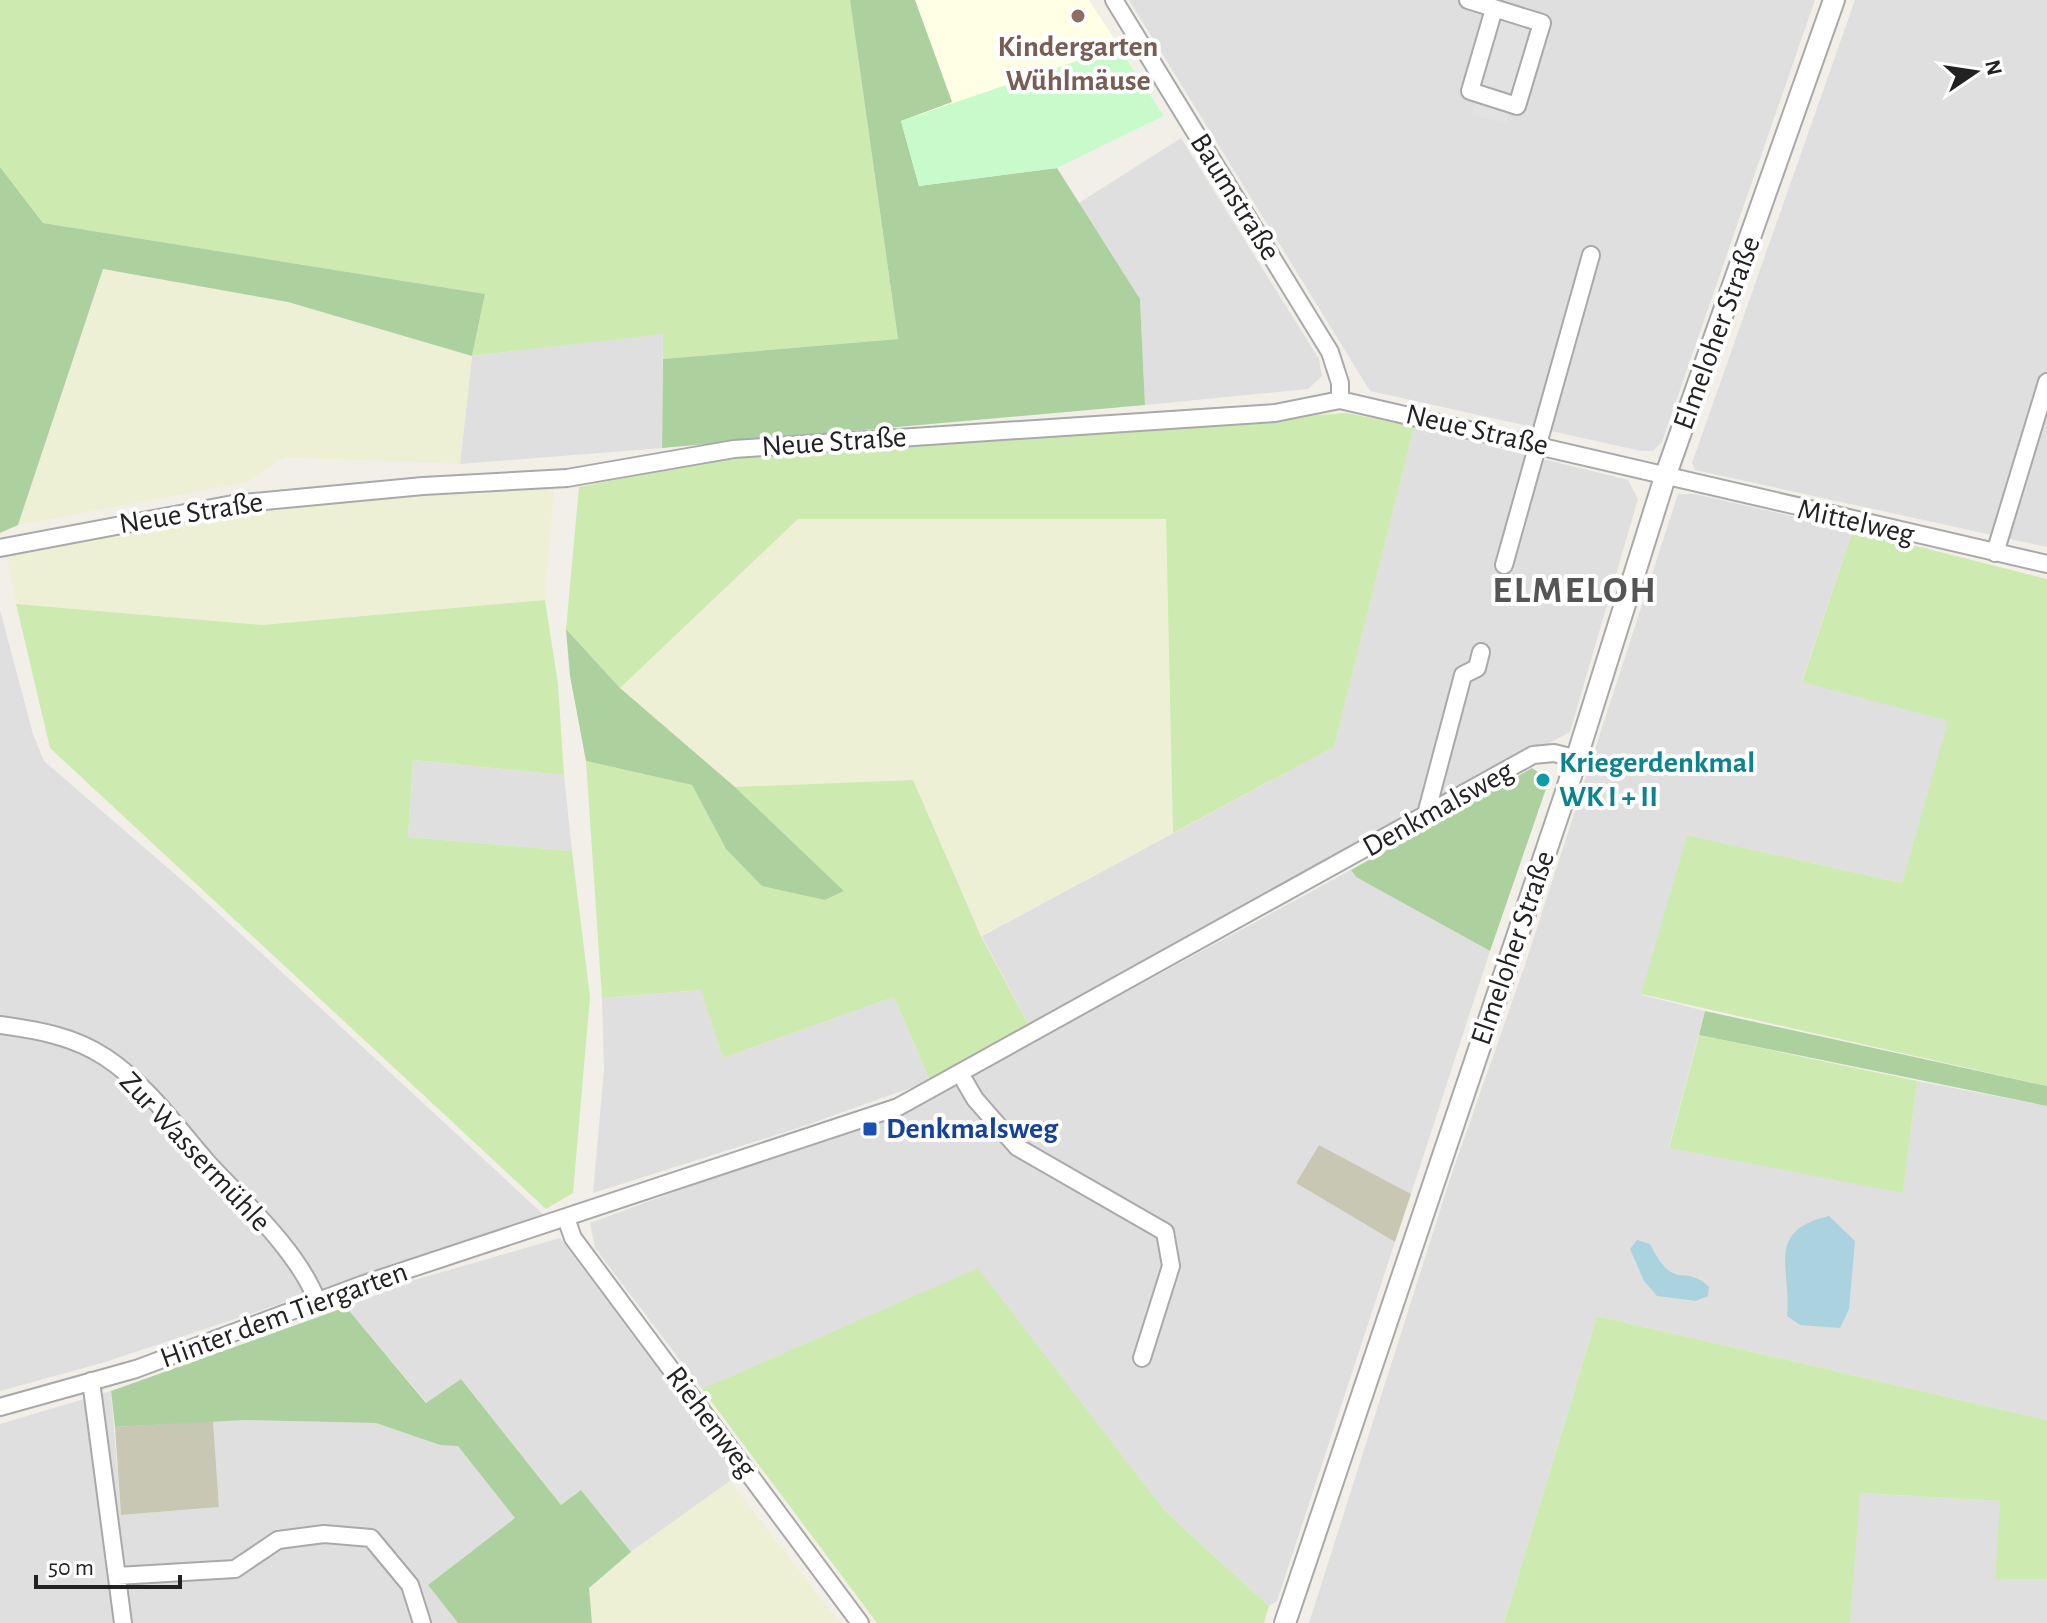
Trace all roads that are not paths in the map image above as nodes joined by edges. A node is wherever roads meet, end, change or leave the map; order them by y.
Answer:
1 (1114, 0) edge
2 (1468, 0) edge
3 (1834, 0) edge
4 (1494, 9) junction
5 (1591, 255) dead end
6 (2047, 382) edge
7 (1340, 400) junction
8 (1535, 444) junction
9 (1665, 477) junction
10 (0, 548) edge
11 (1995, 553) junction
12 (2047, 564) edge
13 (1504, 565) dead end
14 (1481, 652) dead end
15 (1574, 758) junction
16 (1425, 818) junction
17 (0, 1025) edge
18 (961, 1075) junction
19 (566, 1218) junction
20 (317, 1301) junction
21 (1142, 1358) dead end
22 (91, 1381) junction
23 (0, 1407) edge
24 (117, 1576) junction
25 (123, 1623) edge
26 (422, 1623) edge
27 (860, 1623) edge
28 (1285, 1623) edge

1 - 7 street, Baumstraße
2 - 4 street
3 - 9 street, Elmeloher Straße
4 - 4 street
5 - 8 street
6 - 11 street
7 - 8 street, Neue Straße
7 - 10 street, Neue Straße
8 - 9 street, Neue Straße
8 - 13 street
9 - 11 street, Mittelweg
9 - 15 street, Elmeloher Straße
11 - 12 street, Mittelweg
14 - 16 street
15 - 16 street, Denkmalsweg
15 - 28 street, Elmeloher Straße
16 - 18 street, Denkmalsweg
17 - 20 street, Zur Wassermühle
18 - 19 street, Denkmalsweg
18 - 21 street
19 - 20 street, Hinter dem Tiergarten
19 - 27 street, Riehenweg
20 - 22 street, Hinter dem Tiergarten
22 - 23 street, Hinter dem Tiergarten
22 - 24 street
24 - 25 street
24 - 26 street

